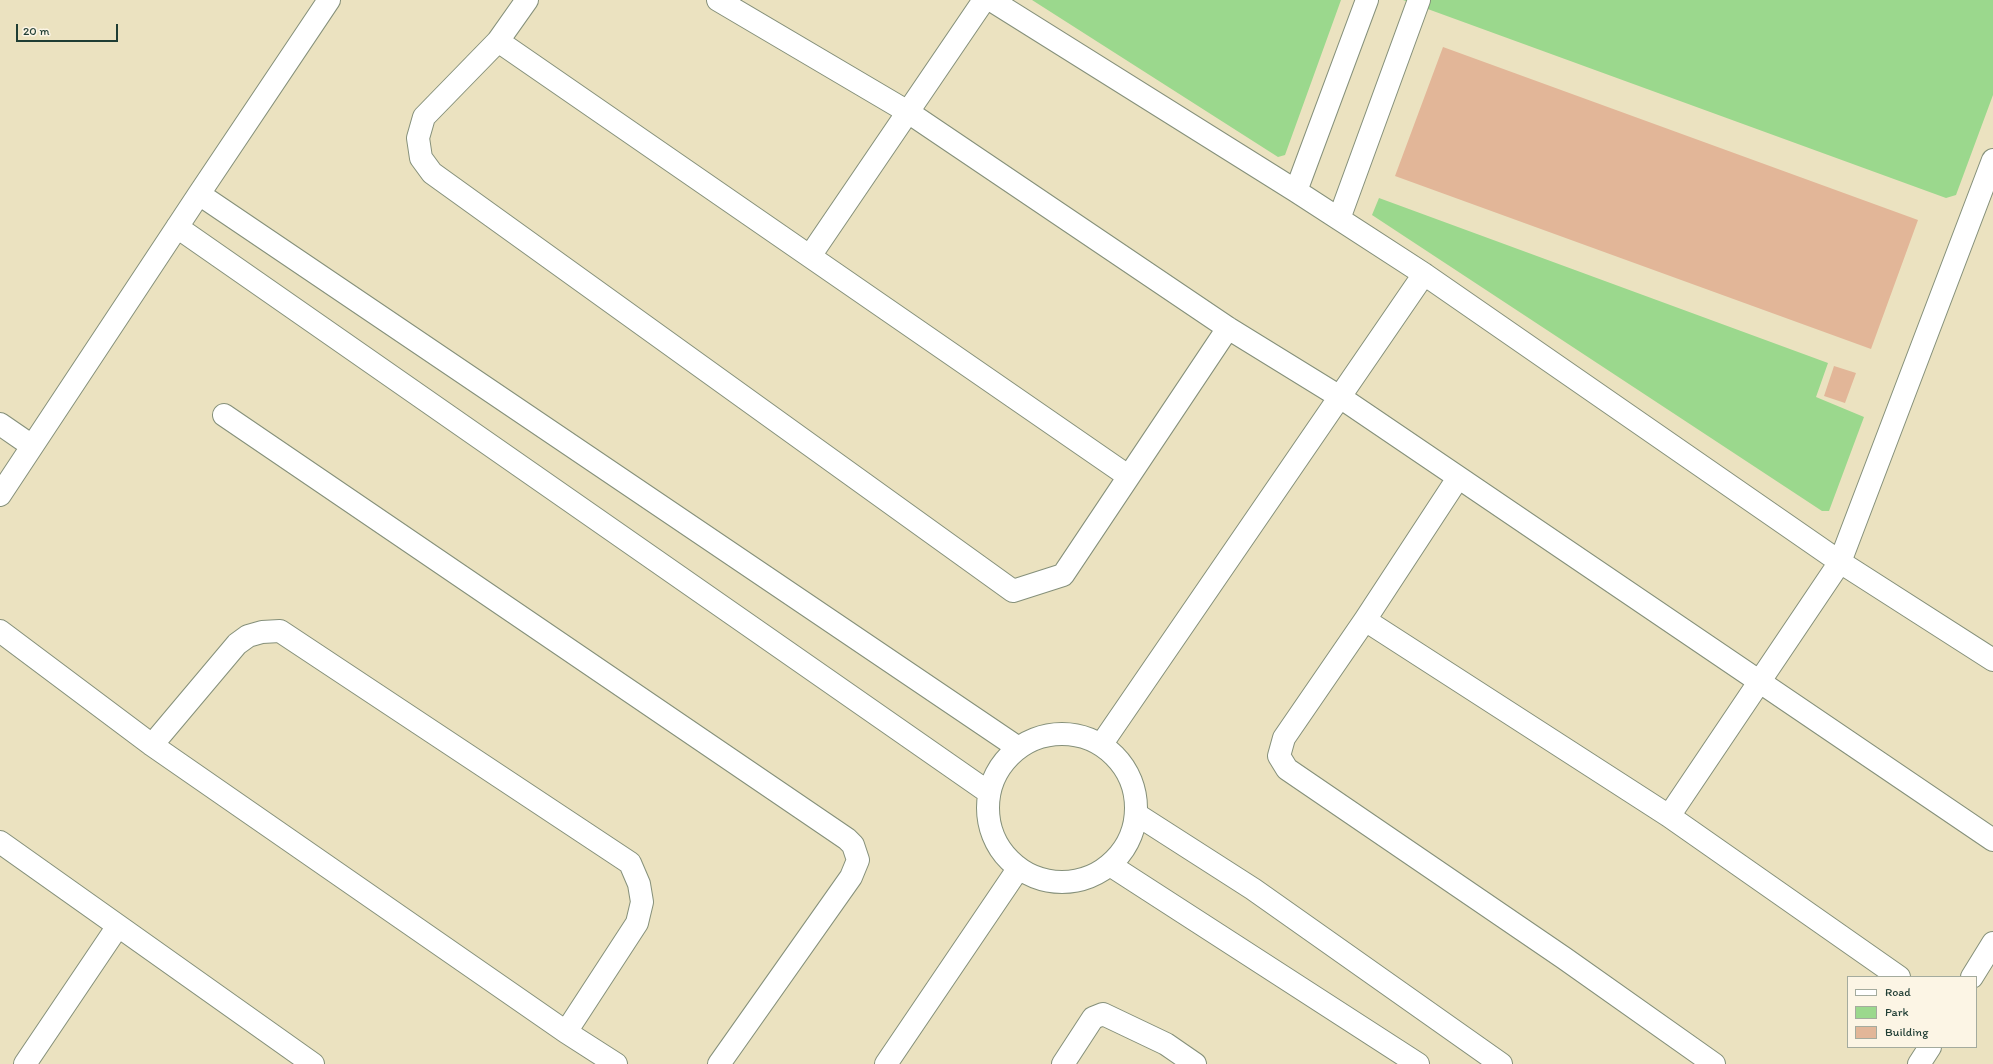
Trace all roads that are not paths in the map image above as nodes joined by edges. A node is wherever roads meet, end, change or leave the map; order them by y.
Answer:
1 (330, 0) edge
2 (527, 0) edge
3 (718, 0) edge
4 (984, 0) edge
5 (991, 0) edge
6 (1367, 0) edge
7 (1419, 0) edge
8 (498, 41) junction
9 (908, 112) junction
10 (1993, 160) edge
11 (1296, 190) junction
12 (198, 194) junction
13 (1339, 219) junction
14 (177, 227) junction
15 (810, 256) junction
16 (1424, 274) junction
17 (1228, 328) junction
18 (1340, 397) junction
19 (224, 415) dead end
20 (0, 424) edge
21 (32, 446) junction
22 (1128, 476) junction
23 (1458, 478) junction
24 (0, 495) edge
25 (1840, 562) junction
26 (1365, 620) junction
27 (0, 631) edge
28 (1993, 660) edge
29 (1758, 681) junction
30 (1101, 745) junction
31 (152, 746) junction
32 (1017, 747) junction
33 (988, 792) junction
34 (1136, 814) junction
35 (1668, 816) junction
36 (1993, 840) edge
37 (0, 842) edge
38 (1110, 864) junction
39 (1018, 869) junction
40 (118, 926) junction
41 (1993, 943) edge
42 (1898, 976) edge
43 (1973, 976) edge
44 (566, 1032) junction
45 (1929, 1048) edge
46 (25, 1064) edge
47 (313, 1064) edge
48 (616, 1064) edge
49 (719, 1064) edge
50 (886, 1064) edge
51 (1063, 1064) edge
52 (1195, 1064) edge
53 (1418, 1064) edge
54 (1501, 1064) edge
55 (1714, 1064) edge
56 (1919, 1064) edge

1 - 12 street
2 - 8 street
3 - 9 street
4 - 9 street
5 - 11 street
6 - 11 street
7 - 13 street
8 - 15 street
8 - 22 street
9 - 15 street
9 - 17 street
10 - 25 street
11 - 13 street
12 - 14 street
12 - 32 street
13 - 16 street
14 - 21 street
14 - 33 street
15 - 22 street
16 - 18 street
16 - 25 street
17 - 18 street
17 - 22 street
18 - 23 street
18 - 30 street
19 - 49 street
20 - 21 street
21 - 24 street
23 - 26 street
23 - 29 street
25 - 28 street
25 - 29 street
26 - 35 street
26 - 55 street
27 - 31 street
29 - 35 street
29 - 36 street
30 - 32 street
30 - 34 street
31 - 44 street
31 - 44 street
32 - 33 street
33 - 39 street
34 - 38 street
34 - 54 street
35 - 42 street
37 - 40 street
38 - 39 street
38 - 53 street
39 - 50 street
40 - 46 street
40 - 47 street
41 - 43 street
44 - 48 street
45 - 56 street
51 - 52 street

